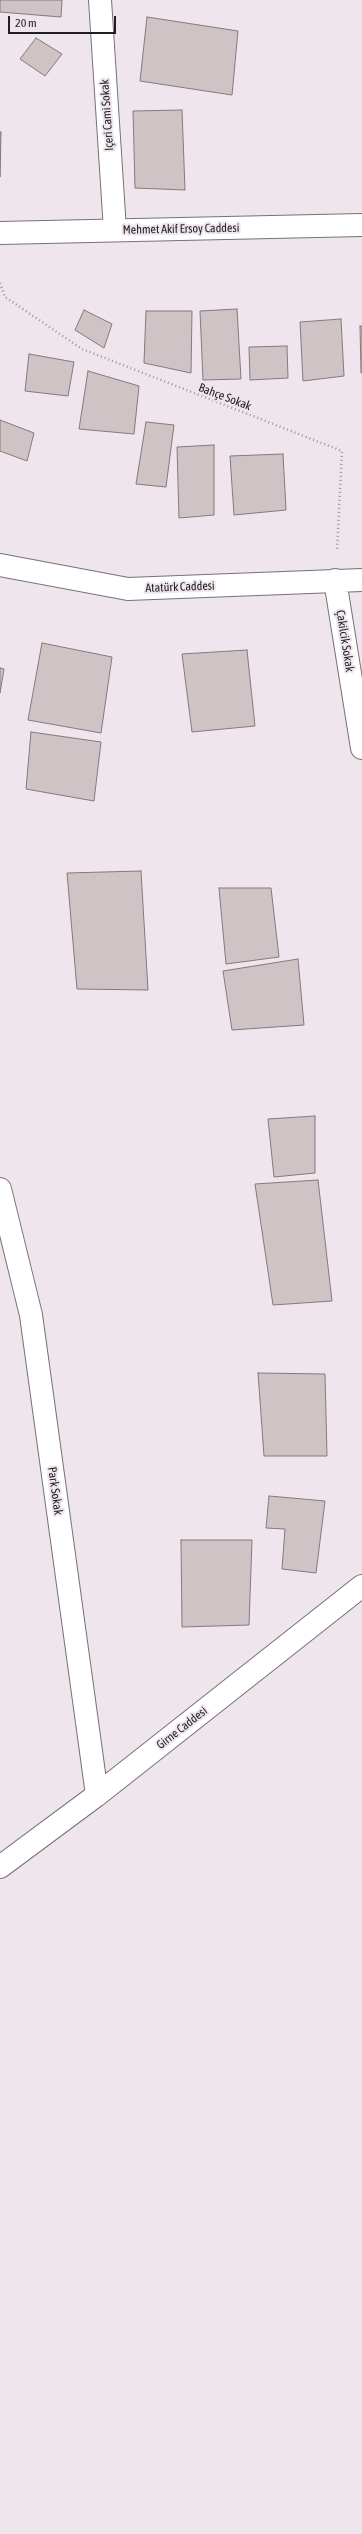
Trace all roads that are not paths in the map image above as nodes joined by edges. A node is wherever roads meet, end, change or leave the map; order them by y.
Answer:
1 (100, 0) edge
2 (362, 225) edge
3 (115, 230) junction
4 (0, 233) edge
5 (0, 566) edge
6 (335, 580) junction
7 (362, 580) edge
8 (362, 748) edge
9 (0, 1189) edge
10 (362, 1586) edge
11 (97, 1795) junction
12 (0, 1867) edge

1 - 3 street, Içeri Cami Sokak
2 - 3 street, Mehmet Akif Ersoy Caddesi
3 - 4 street, Mehmet Akif Ersoy Caddesi
5 - 6 street, Atatürk Caddesi
6 - 7 street, Atatürk Caddesi
6 - 8 street, Çakilcik Sokak
9 - 11 street, Park Sokak
10 - 11 street, Girne Caddesi
11 - 12 street, Girne Caddesi

